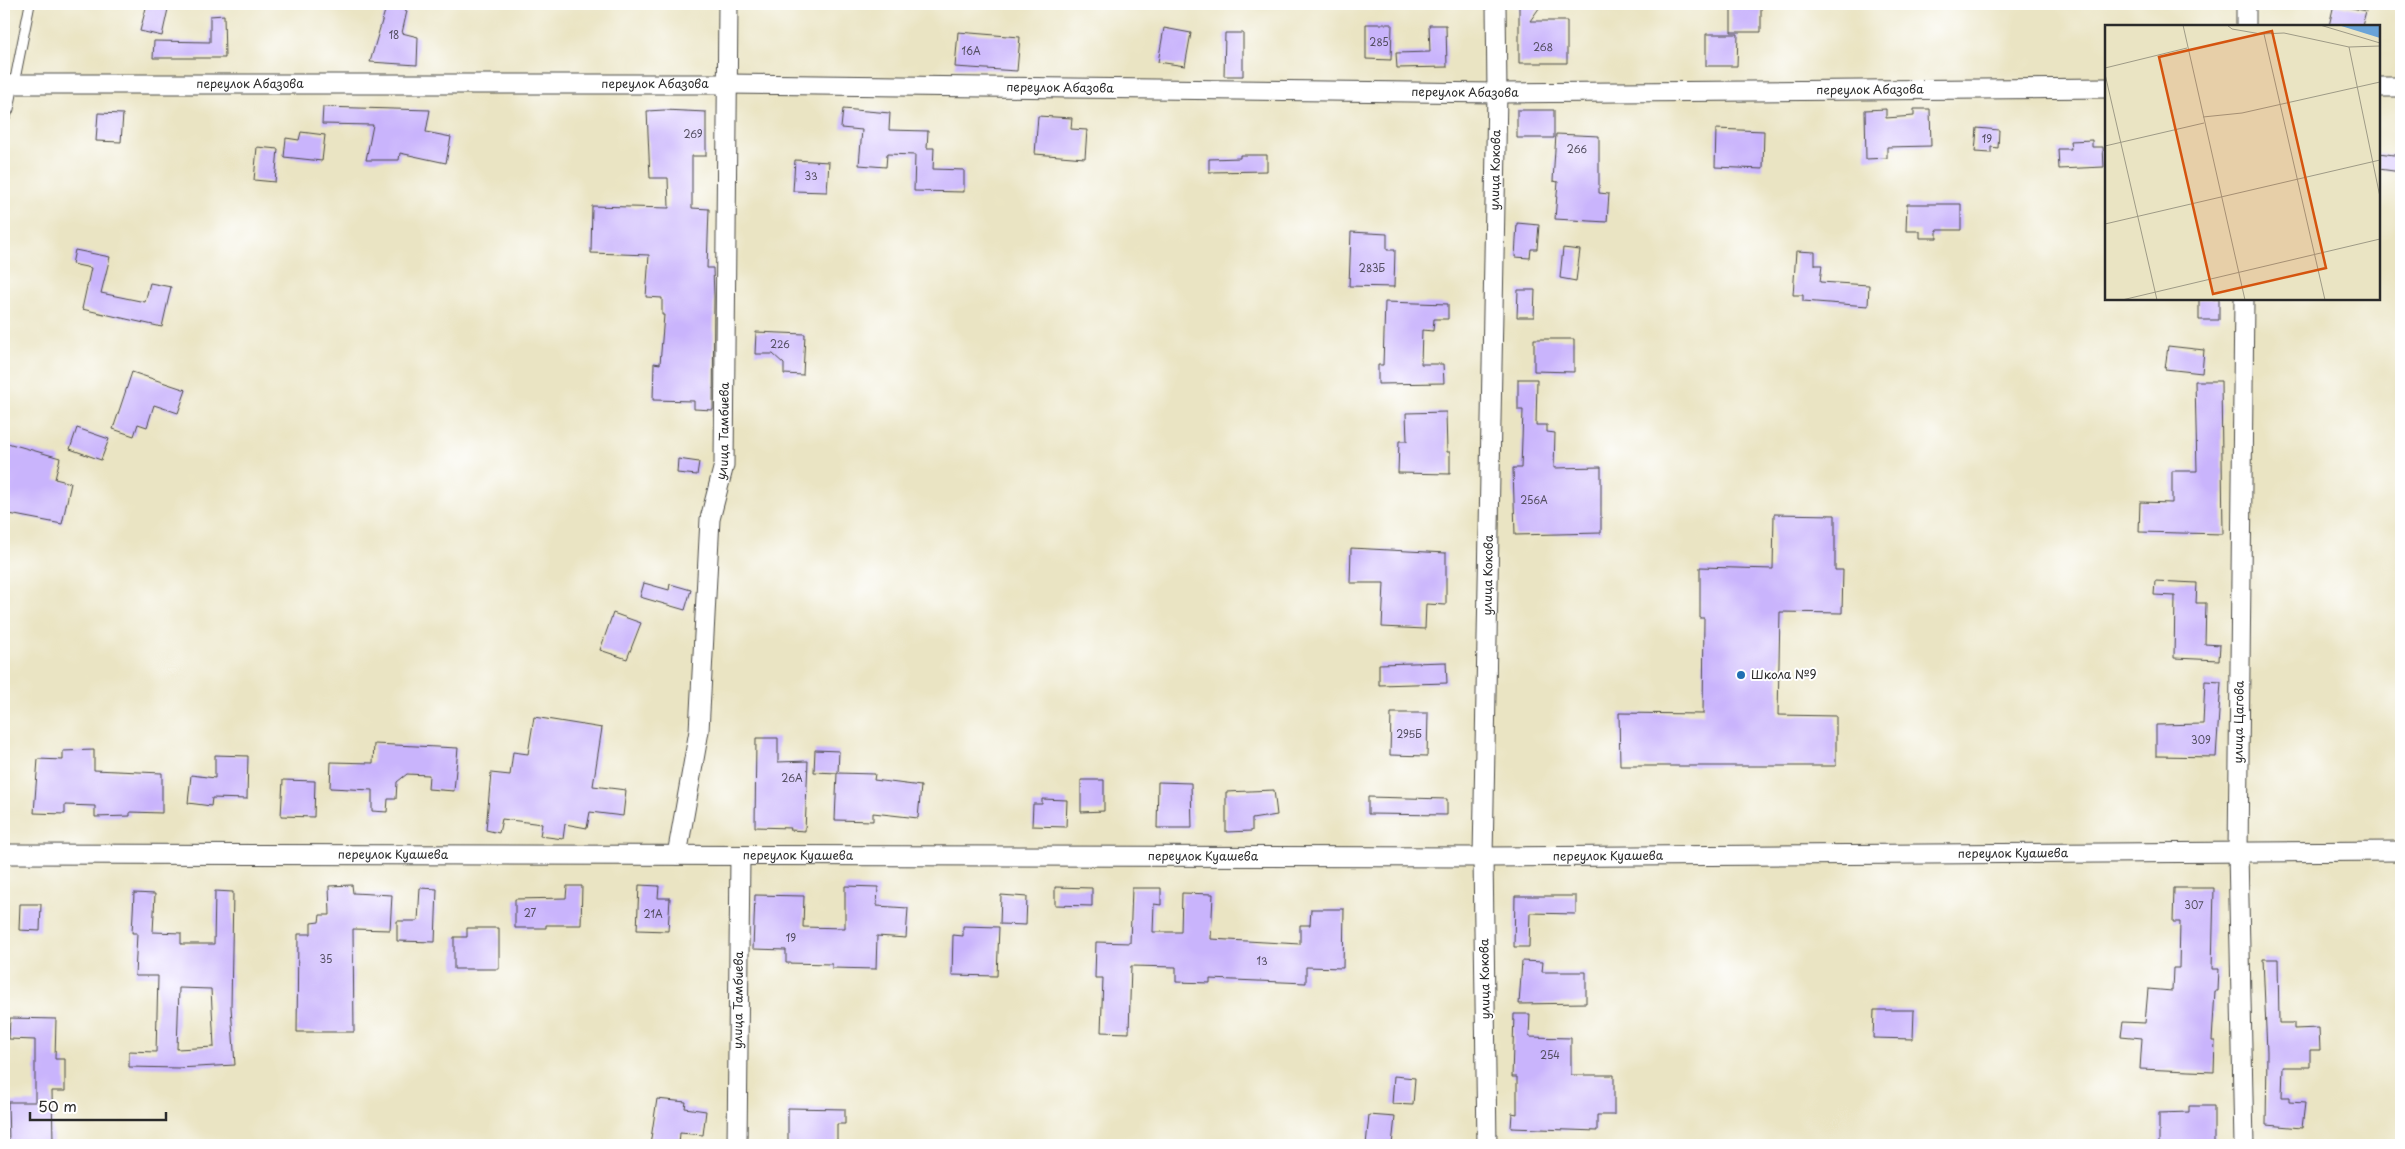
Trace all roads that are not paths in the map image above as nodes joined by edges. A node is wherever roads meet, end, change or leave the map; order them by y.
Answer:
1 (30, 4) edge
2 (728, 4) edge
3 (1496, 4) edge
4 (2246, 4) edge
5 (2246, 25) edge
6 (14, 84) junction
7 (727, 84) junction
8 (2380, 87) edge
9 (2401, 87) edge
10 (2105, 88) edge
11 (1498, 93) junction
12 (4, 120) edge
13 (2244, 300) edge
14 (2401, 851) edge
15 (2238, 852) junction
16 (4, 854) edge
17 (677, 855) junction
18 (740, 856) junction
19 (1484, 858) junction
20 (737, 1145) edge
21 (1487, 1145) edge
22 (2244, 1145) edge

1 - 6 lane
2 - 7 street, улица Тамбиева
3 - 11 street, улица Кокова
4 - 5 street
6 - 7 street, переулок Абазова
6 - 12 lane
7 - 11 street, переулок Абазова
7 - 17 street, улица Тамбиева
8 - 9 street
10 - 11 street, переулок Абазова
11 - 19 street, улица Кокова
13 - 15 street, улица Цагова
14 - 15 street, переулок Куашева
15 - 19 street, переулок Куашева
15 - 22 street, улица Цагова
16 - 17 street, переулок Куашева
17 - 18 street, переулок Куашева
18 - 19 street, переулок Куашева
18 - 20 street, улица Тамбиева
19 - 21 street, улица Кокова

